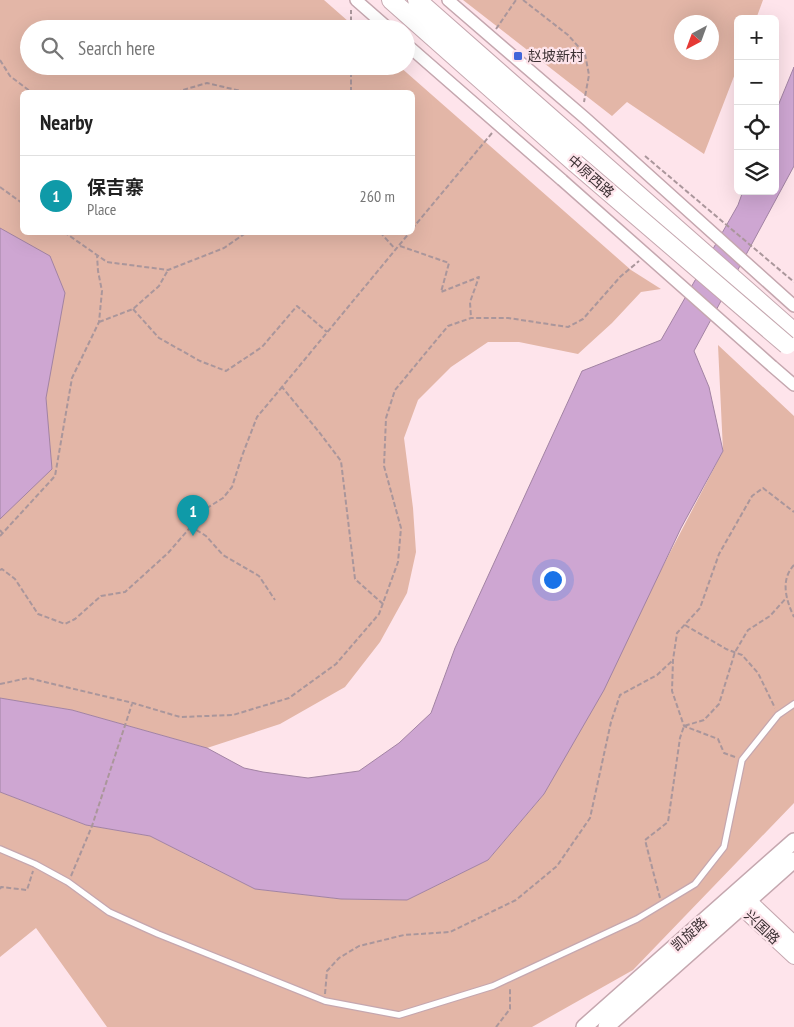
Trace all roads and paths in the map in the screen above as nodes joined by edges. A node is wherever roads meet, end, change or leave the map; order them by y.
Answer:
1 (391, 0) edge
2 (417, 0) edge
3 (448, 0) edge
4 (516, 0) edge
5 (523, 0) edge
6 (353, 5) edge
7 (351, 20) edge
8 (375, 20) edge
9 (491, 38) junction
10 (415, 52) edge
11 (0, 60) edge
12 (350, 75) edge
13 (29, 90) edge
14 (183, 90) edge
15 (237, 90) edge
16 (350, 90) edge
17 (584, 104) dead end
18 (499, 125) junction
19 (580, 156) junction
20 (644, 156) dead end
21 (0, 187) edge
22 (20, 202) edge
23 (415, 225) edge
24 (68, 235) edge
25 (243, 235) edge
26 (383, 235) edge
27 (407, 235) edge
28 (398, 246) junction
29 (396, 250) junction
30 (97, 255) junction
31 (646, 255) junction
32 (168, 270) junction
33 (794, 282) edge
34 (794, 306) edge
35 (133, 309) junction
36 (471, 318) junction
37 (99, 322) junction
38 (327, 332) junction
39 (792, 343) edge
40 (794, 385) edge
41 (282, 387) junction
42 (794, 512) edge
43 (190, 526) junction
44 (0, 530) edge
45 (3, 534) junction
46 (0, 536) edge
47 (794, 565) edge
48 (0, 570) edge
49 (787, 597) junction
50 (274, 600) dead end
51 (383, 604) junction
52 (794, 617) edge
53 (685, 625) junction
54 (735, 652) junction
55 (674, 660) junction
56 (0, 684) edge
57 (133, 703) junction
58 (794, 704) edge
59 (778, 714) junction
60 (684, 726) junction
61 (742, 760) junction
62 (794, 841) edge
63 (0, 848) edge
64 (794, 860) edge
65 (35, 864) junction
66 (68, 882) junction
67 (0, 889) edge
68 (740, 899) junction
69 (661, 904) junction
70 (794, 943) edge
71 (794, 957) edge
72 (510, 978) junction
73 (325, 1001) junction
74 (496, 1027) edge
75 (584, 1027) edge
76 (606, 1027) edge

1 - 19 main road, 中原西路
2 - 19 main road, 中原西路
3 - 9 street
4 - 9 path
5 - 17 path
6 - 7 path
6 - 8 street
9 - 34 street
10 - 18 street
11 - 13 path
12 - 16 path
14 - 15 path
18 - 23 path
18 - 31 street, bridge
19 - 39 main road, 中原西路, bridge
20 - 33 path
21 - 22 path
24 - 30 path
25 - 32 path
26 - 29 path
27 - 28 path
28 - 29 path
28 - 36 path
29 - 38 path
30 - 32 path
30 - 37 path
31 - 36 path
31 - 40 street, bridge
32 - 35 path
35 - 37 path
35 - 38 path
36 - 51 path
37 - 45 path
38 - 41 path
41 - 43 path
41 - 51 path
42 - 53 path
43 - 48 path
43 - 50 path
44 - 45 path
45 - 46 path
47 - 49 path
49 - 52 path
49 - 54 path
51 - 57 path
53 - 54 path
53 - 55 path
54 - 59 path
54 - 60 path
55 - 60 path
55 - 73 path
56 - 57 path
57 - 66 path
58 - 59 lane
59 - 61 lane
60 - 61 path
60 - 69 path
61 - 69 lane
62 - 68 main road, 凯旋路
63 - 65 lane
64 - 68 main road, 凯旋路
65 - 66 lane
65 - 67 path
66 - 73 lane
68 - 70 street, 兴国路
68 - 71 street, 兴国路
68 - 75 main road, 凯旋路
68 - 76 main road, 凯旋路
69 - 72 lane
72 - 73 lane
72 - 74 path

